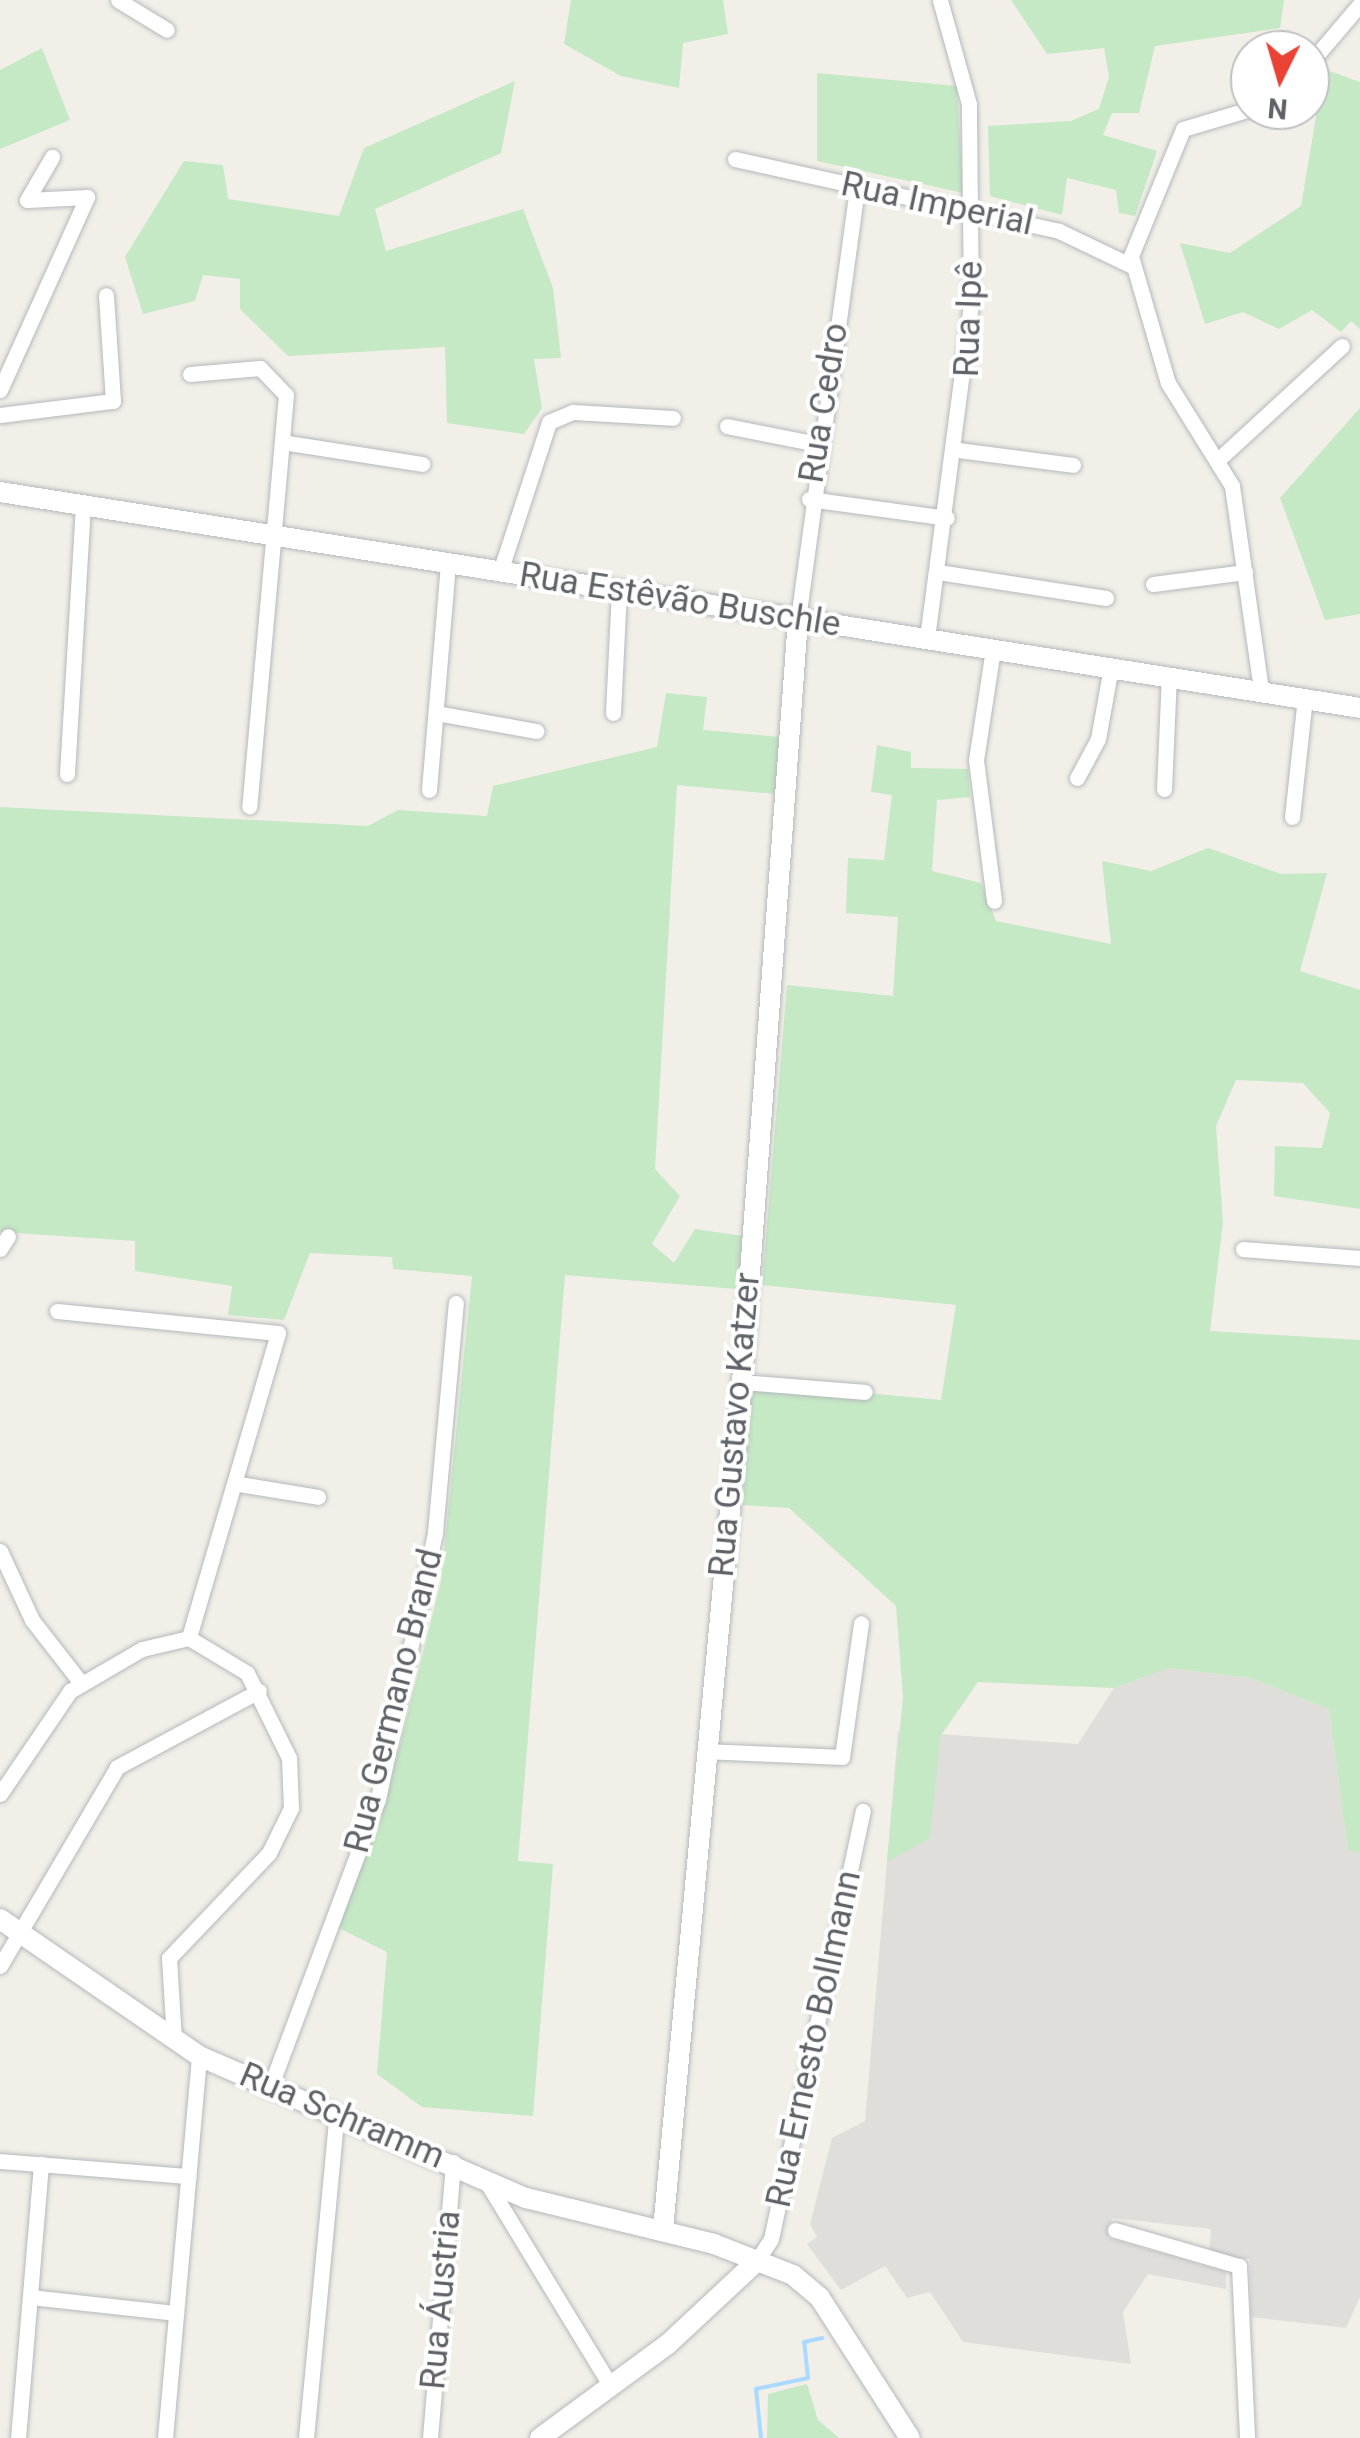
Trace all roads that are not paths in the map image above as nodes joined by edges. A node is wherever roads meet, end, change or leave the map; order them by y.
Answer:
1 (118, 0) edge
2 (940, 0) edge
3 (1360, 4) edge
4 (167, 30) dead end
5 (1330, 39) edge
6 (1230, 115) edge
7 (52, 158) dead end
8 (734, 159) dead end
9 (857, 188) junction
10 (972, 211) junction
11 (1132, 266) junction
12 (106, 294) dead end
13 (1342, 346) dead end
14 (190, 374) dead end
15 (0, 390) edge
16 (0, 414) edge
17 (673, 418) dead end
18 (727, 426) dead end
19 (282, 442) junction
20 (818, 444) junction
21 (958, 450) junction
22 (1220, 459) junction
23 (422, 464) dead end
24 (1073, 465) dead end
25 (0, 492) edge
26 (809, 499) junction
27 (83, 506) junction
28 (947, 518) junction
29 (271, 536) junction
30 (448, 564) junction
31 (500, 572) junction
32 (938, 572) junction
33 (1245, 572) junction
34 (1153, 584) dead end
35 (618, 591) junction
36 (1106, 598) dead end
37 (798, 618) junction
38 (927, 638) junction
39 (993, 648) junction
40 (1111, 667) junction
41 (1170, 676) junction
42 (1262, 690) junction
43 (1305, 697) junction
44 (1360, 708) edge
45 (436, 713) junction
46 (613, 713) dead end
47 (536, 730) dead end
48 (66, 774) dead end
49 (1076, 778) dead end
50 (1164, 789) dead end
51 (429, 790) dead end
52 (249, 806) dead end
53 (1292, 818) dead end
54 (994, 901) dead end
55 (1244, 1249) dead end
56 (1360, 1258) edge
57 (456, 1303) dead end
58 (57, 1311) dead end
59 (742, 1382) junction
60 (865, 1392) dead end
61 (239, 1484) junction
62 (318, 1497) dead end
63 (0, 1551) edge
64 (861, 1622) dead end
65 (189, 1638) junction
66 (81, 1683) junction
67 (259, 1691) junction
68 (704, 1751) junction
69 (0, 1794) edge
70 (863, 1811) dead end
71 (0, 1920) edge
72 (19, 1932) junction
73 (0, 1966) edge
74 (174, 2042) junction
75 (199, 2056) junction
76 (271, 2085) junction
77 (336, 2112) junction
78 (0, 2161) edge
79 (453, 2162) junction
80 (41, 2164) junction
81 (188, 2176) junction
82 (486, 2180) junction
83 (662, 2230) junction
84 (1114, 2230) dead end
85 (756, 2262) junction
86 (31, 2297) junction
87 (176, 2313) junction
88 (610, 2385) junction
89 (18, 2438) edge
90 (165, 2438) edge
91 (306, 2438) edge
92 (430, 2438) edge
93 (540, 2438) edge
94 (910, 2438) edge
95 (1247, 2438) edge

1 - 4 street
2 - 10 street, Rua Ipê
3 - 5 street
6 - 11 street
7 - 15 street
8 - 9 street, Rua Imperial
9 - 10 street, Rua Imperial
9 - 20 street, Rua Cedro
10 - 11 street, Rua Imperial
10 - 21 street, Rua Ipê
11 - 22 street
12 - 16 street
13 - 22 street
14 - 19 street
17 - 31 street
18 - 20 street
19 - 23 street
19 - 29 street
20 - 26 street, Rua Cedro
21 - 24 street
21 - 28 street, Rua Ipê
22 - 33 street
25 - 27 street, Rua Estêvão Buschle
26 - 28 street
26 - 37 street, Rua Cedro
27 - 29 street, Rua Estêvão Buschle
27 - 48 street
28 - 32 street, Rua Ipê
29 - 30 street, Rua Estêvão Buschle
29 - 52 street
30 - 31 street, Rua Estêvão Buschle
30 - 45 street
31 - 35 street, Rua Estêvão Buschle
32 - 36 street
32 - 38 street, Rua Ipê
33 - 34 street
33 - 42 street
35 - 37 street, Rua Estêvão Buschle
35 - 46 street
37 - 38 street, Rua Estêvão Buschle
37 - 59 street, Rua Gustavo Katzer
38 - 39 street, Rua Estêvão Buschle
39 - 40 street, Rua Estêvão Buschle
39 - 54 street
40 - 41 street, Rua Estêvão Buschle
40 - 49 street
41 - 42 street, Rua Estêvão Buschle
41 - 50 street
42 - 43 street, Rua Estêvão Buschle
43 - 44 street, Rua Estêvão Buschle
43 - 53 street
45 - 47 street
45 - 51 street
55 - 56 street
57 - 76 street, Rua Germano Brand
58 - 61 street
59 - 60 street
59 - 68 street, Rua Gustavo Katzer
61 - 62 street
61 - 65 street
63 - 66 street
64 - 68 street
65 - 66 street
65 - 67 street
66 - 69 street
67 - 72 street
67 - 74 street
68 - 83 street, Rua Gustavo Katzer
70 - 85 street, Rua Ernesto Bollmann
71 - 72 street, Rua Schramm
72 - 73 street
72 - 74 street, Rua Schramm
74 - 75 street, Rua Schramm
75 - 76 street, Rua Schramm
75 - 81 street
76 - 77 street, Rua Schramm
77 - 79 street, Rua Schramm
77 - 91 street
78 - 80 street
79 - 82 street, Rua Schramm
79 - 92 street, Rua Áustria
80 - 81 street
80 - 86 street
81 - 87 street
82 - 83 street
82 - 88 street, Rua Schramm
83 - 85 street
84 - 95 street
85 - 88 street
85 - 94 street
86 - 87 street
86 - 89 street
87 - 90 street
88 - 93 street

